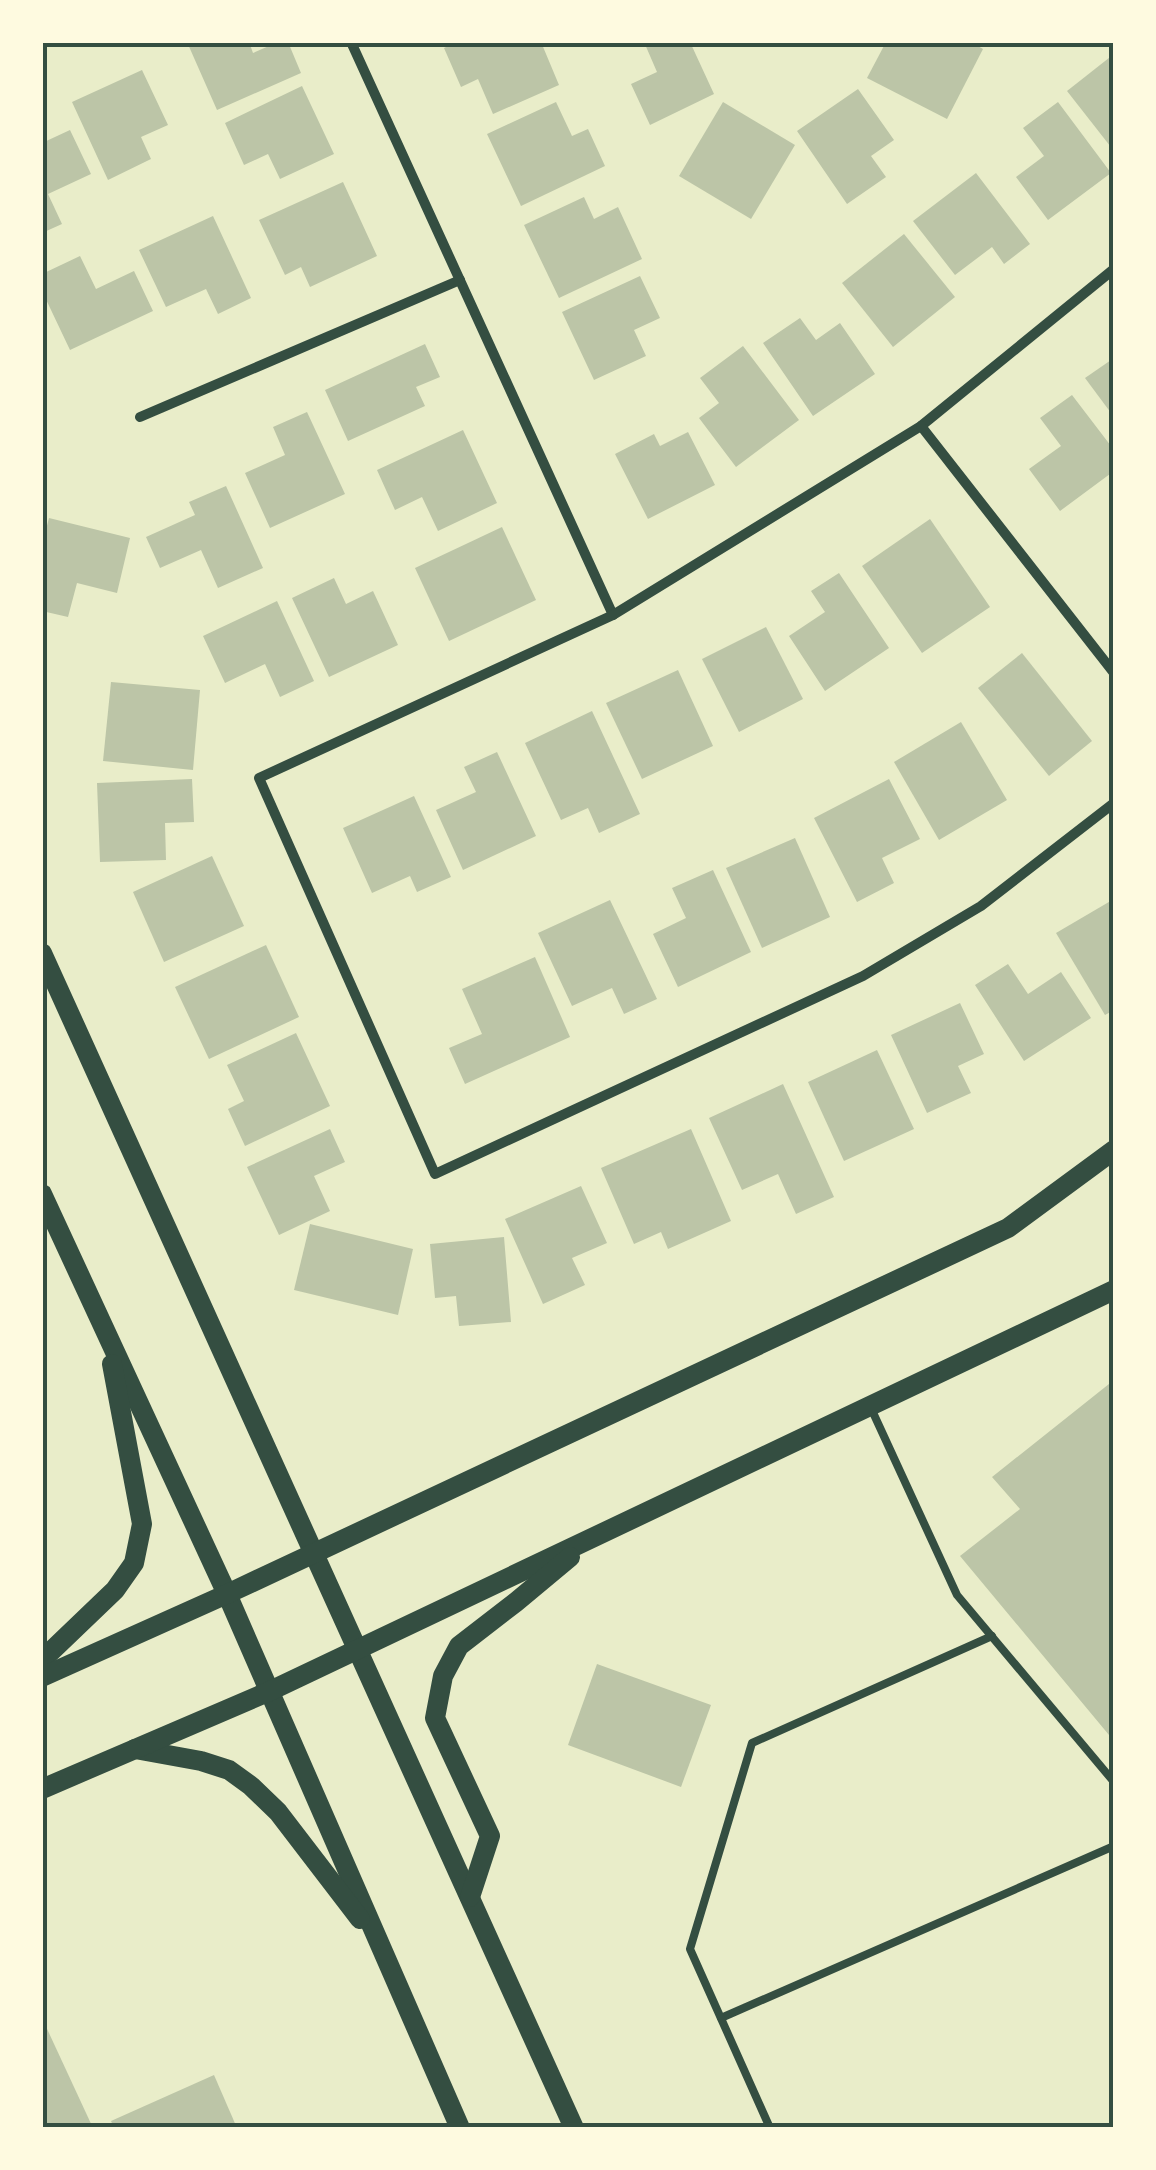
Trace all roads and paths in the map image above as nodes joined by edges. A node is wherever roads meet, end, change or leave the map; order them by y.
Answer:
1 (350, 42) edge
2 (1114, 269) edge
3 (460, 280) junction
4 (140, 417) dead end
5 (921, 426) junction
6 (613, 615) junction
7 (1114, 672) edge
8 (1114, 803) edge
9 (42, 952) edge
10 (1114, 1150) edge
11 (42, 1194) edge
12 (1114, 1290) edge
13 (107, 1332) junction
14 (870, 1406) junction
15 (590, 1539) junction
16 (316, 1553) junction
17 (227, 1594) junction
18 (992, 1636) junction
19 (359, 1649) junction
20 (42, 1660) edge
21 (42, 1676) edge
22 (270, 1691) junction
23 (134, 1749) junction
24 (1114, 1782) edge
25 (42, 1789) edge
26 (1114, 1846) edge
27 (470, 1898) junction
28 (380, 1944) junction
29 (721, 2018) junction
30 (460, 2128) edge
31 (574, 2128) edge
32 (770, 2128) edge

1 - 3 street
2 - 5 street
3 - 4 street
3 - 6 street
5 - 6 street
5 - 7 street
6 - 8 street
9 - 16 main road
10 - 16 main road
11 - 13 main road
12 - 14 main road
13 - 17 main road
13 - 20 main road
14 - 15 main road
14 - 18 lane
15 - 19 main road
15 - 27 main road
16 - 17 main road
16 - 19 main road
17 - 21 main road
17 - 22 main road
18 - 24 lane
18 - 29 lane
19 - 22 main road
19 - 27 main road
22 - 23 main road
22 - 28 main road
23 - 25 main road
23 - 28 main road
26 - 29 lane
27 - 31 main road
28 - 30 main road
29 - 32 lane

